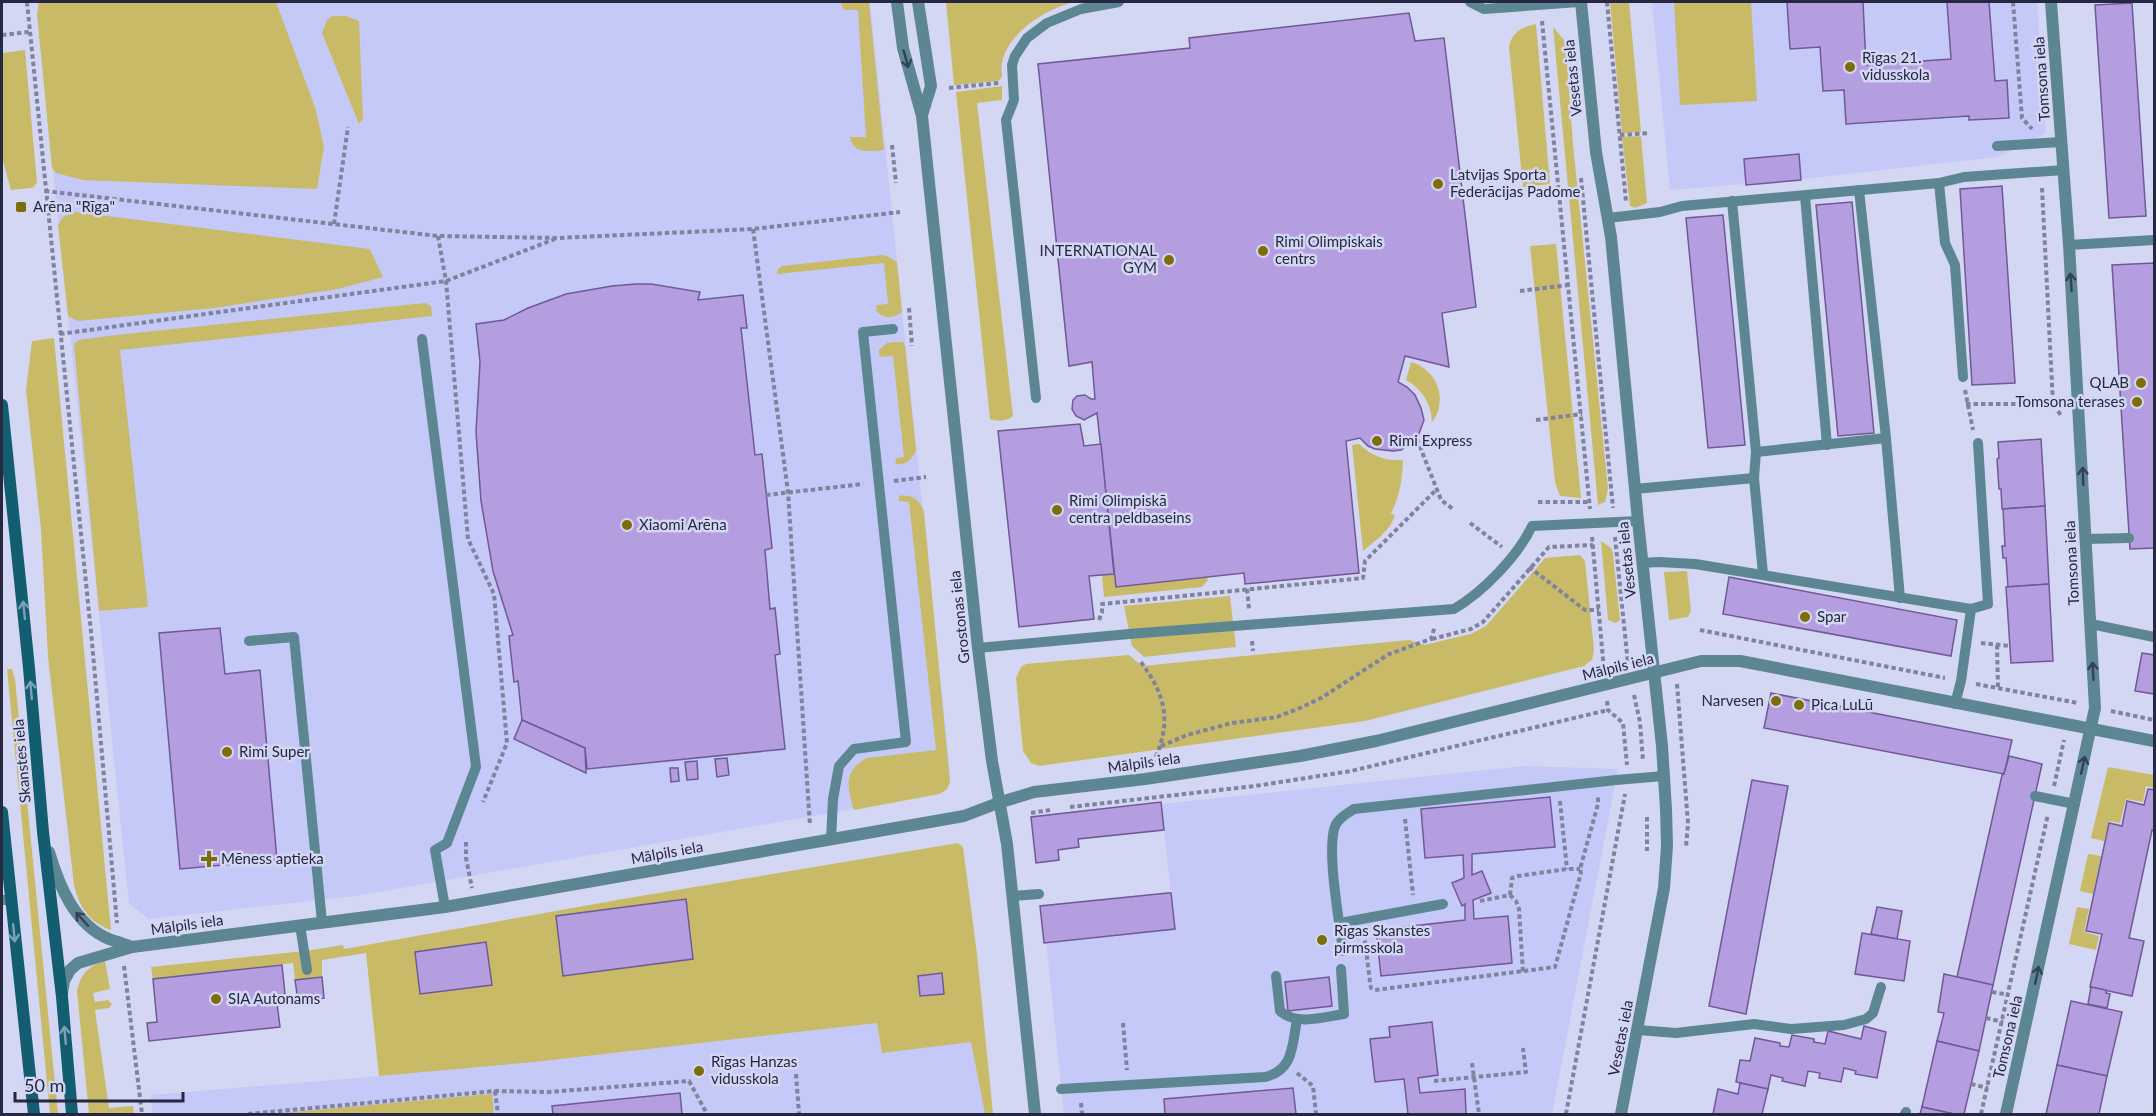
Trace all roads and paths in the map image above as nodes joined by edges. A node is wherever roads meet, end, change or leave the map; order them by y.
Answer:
1 (27, 2) edge
2 (897, 2) edge
3 (918, 2) edge
4 (1119, 2) edge
5 (1470, 2) edge
6 (1580, 2) edge
7 (2013, 2) edge
8 (2051, 2) edge
9 (1543, 24) dead end
10 (29, 32) junction
11 (2, 35) edge
12 (1012, 82) junction
13 (949, 88) dead end
14 (922, 116) junction
15 (348, 127) dead end
16 (1649, 133) dead end
17 (1620, 135) dead end
18 (2061, 142) junction
19 (2039, 143) junction
20 (892, 145) dead end
21 (1997, 146) dead end
22 (2064, 170) junction
23 (1580, 171) dead end
24 (2041, 171) junction
25 (896, 183) dead end
26 (1939, 183) junction
27 (1859, 190) junction
28 (45, 191) junction
29 (1805, 196) junction
30 (1732, 201) junction
31 (900, 212) dead end
32 (1608, 218) junction
33 (334, 224) junction
34 (753, 230) junction
35 (438, 236) junction
36 (558, 238) junction
37 (2154, 240) edge
38 (2069, 245) junction
39 (446, 280) junction
40 (1569, 285) junction
41 (1520, 291) dead end
42 (893, 329) dead end
43 (60, 334) junction
44 (422, 339) dead end
45 (1963, 377) joint
46 (1036, 398) dead end
47 (1966, 404) junction
48 (2053, 404) junction
49 (2, 405) edge
50 (1582, 414) junction
51 (1536, 420) dead end
52 (2067, 425) dead end
53 (1886, 438) junction
54 (1417, 439) dead end
55 (1978, 443) joint
56 (1827, 444) junction
57 (1756, 452) junction
58 (926, 477) dead end
59 (1754, 478) junction
60 (879, 483) junction
61 (1437, 489) junction
62 (1635, 489) junction
63 (788, 492) junction
64 (766, 495) dead end
65 (1538, 502) dead end
66 (1590, 502) junction
67 (1453, 509) dead end
68 (1590, 509) dead end
69 (1638, 521) junction
70 (1470, 523) dead end
71 (1614, 523) junction
72 (2129, 538) dead end
73 (2086, 539) junction
74 (1503, 548) dead end
75 (1526, 564) dead end
76 (1642, 564) junction
77 (1531, 568) junction
78 (1763, 574) junction
79 (1900, 598) junction
80 (1971, 609) junction
81 (1599, 610) junction
82 (1440, 611) junction
83 (1096, 623) dead end
84 (2091, 624) junction
85 (1700, 630) dead end
86 (2154, 637) edge
87 (1431, 639) junction
88 (249, 641) dead end
89 (1966, 642) junction
90 (1997, 645) junction
91 (2010, 646) dead end
92 (978, 648) junction
93 (1141, 662) dead end
94 (1604, 668) dead end
95 (1653, 674) junction
96 (1630, 680) junction
97 (1961, 681) junction
98 (1998, 688) junction
99 (1607, 703) dead end
100 (1955, 704) junction
101 (2095, 708) junction
102 (2154, 720) edge
103 (2067, 725) junction
104 (2091, 729) junction
105 (2154, 741) edge
106 (1161, 746) junction
107 (1664, 776) junction
108 (1645, 778) junction
109 (1145, 779) junction
110 (1628, 779) junction
111 (1598, 782) junction
112 (1558, 787) junction
113 (2035, 796) dead end
114 (2052, 798) junction
115 (998, 802) junction
116 (1403, 803) junction
117 (2075, 804) junction
118 (480, 809) dead end
119 (1647, 811) dead end
120 (2, 812) edge
121 (43, 832) junction
122 (831, 840) junction
123 (466, 842) dead end
124 (812, 843) junction
125 (1648, 860) dead end
126 (1567, 869) junction
127 (1580, 869) junction
128 (1039, 894) dead end
129 (1510, 895) junction
130 (1012, 896) junction
131 (6, 900) edge
132 (1480, 901) dead end
133 (475, 902) junction
134 (1443, 904) dead end
135 (445, 907) junction
136 (1414, 909) junction
137 (1363, 920) junction
138 (322, 922) junction
139 (1340, 922) junction
140 (300, 925) junction
141 (117, 932) dead end
142 (132, 947) junction
143 (1343, 951) dead end
144 (123, 960) dead end
145 (1341, 969) dead end
146 (307, 970) dead end
147 (1523, 972) junction
148 (1276, 976) dead end
149 (1881, 987) dead end
150 (1992, 992) dead end
151 (2008, 994) junction
152 (62, 997) junction
153 (2031, 1000) junction
154 (1986, 1018) dead end
155 (1297, 1020) junction
156 (2002, 1022) junction
157 (1123, 1023) dead end
158 (2025, 1027) junction
159 (1638, 1030) junction
160 (1523, 1048) dead end
161 (1472, 1063) dead end
162 (1287, 1065) junction
163 (796, 1074) dead end
164 (1474, 1077) junction
165 (1434, 1081) dead end
166 (1971, 1084) dead end
167 (1129, 1086) junction
168 (1987, 1088) junction
169 (1061, 1089) dead end
170 (495, 1091) junction
171 (2011, 1093) junction
172 (34, 1114) edge
173 (72, 1114) edge
174 (142, 1114) edge
175 (248, 1114) edge
176 (498, 1114) edge
177 (707, 1114) edge
178 (799, 1114) edge
179 (1035, 1114) edge
180 (1316, 1114) edge
181 (1479, 1114) edge
182 (1566, 1114) edge
183 (1622, 1114) edge
184 (1981, 1114) edge
185 (2006, 1114) edge

1 - 10 path
2 -> 14 street, Grostonas iela
3 - 14 street, Grostonas iela
4 - 12 lane
5 - 6 lane
6 - 32 street, Vesetas iela
7 - 19 path
8 - 18 street, Tomsona iela
9 - 40 path
10 - 11 path
10 - 28 path
12 - 13 path
12 - 46 lane
14 - 92 street, Grostonas iela
15 - 33 path
16 - 17 path
18 - 19 lane
18 - 22 street, Tomsona iela
19 - 21 lane
20 - 25 path
22 - 24 lane
22 - 38 street, Tomsona iela
23 - 71 path
24 - 26 lane
24 - 48 path
26 - 27 lane
26 - 45 lane
27 - 29 lane
27 - 53 lane
28 - 33 path
28 - 43 path
29 - 30 lane
29 - 56 lane
30 - 32 lane
30 - 57 lane
31 - 34 path
32 - 62 street, Vesetas iela
33 - 35 path
34 - 36 path
34 - 63 path
35 - 36 path
35 - 39 path
36 - 39 path
37 - 38 lane
73 -> 38 street, Tomsona iela
39 - 43 path
39 - 118 path
40 - 41 path
40 - 50 path
42 - 60 lane
43 - 141 path
44 - 135 lane
45 - 47 path
47 - 48 path
47 - 55 path
48 - 52 path
121 -> 49 main road, Skanstes iela
50 - 51 path
50 - 66 path
53 - 56 lane
53 - 79 lane
54 - 61 path
55 - 80 lane
56 - 57 lane
57 - 59 lane
58 - 60 path
59 - 62 lane
59 - 78 lane
60 - 63 path
60 - 122 lane
61 - 67 path
61 - 83 path
62 - 69 street, Vesetas iela
63 - 64 path
63 - 124 path
65 - 66 path
66 - 68 path
69 - 71 lane
69 - 76 street, Vesetas iela
70 - 74 path
71 - 82 lane
71 - 96 path
72 - 73 lane
73 - 84 street, Tomsona iela
75 - 77 path
76 - 78 lane
76 - 95 street, Vesetas iela
77 - 81 path
77 - 81 path
77 - 87 path
78 - 79 lane
79 - 80 lane
80 - 89 lane
81 - 94 path
82 - 87 path
82 - 92 lane
84 - 86 lane
101 -> 84 street, Tomsona iela
85 - 97 path
87 - 106 path
88 - 138 lane
89 - 90 path
89 - 97 lane
90 - 91 path
90 - 98 path
92 - 115 street, Grostonas iela
93 - 106 path
95 - 96 street, Mālpils iela
95 - 100 street, Mālpils iela
95 - 107 street, Vesetas iela
96 - 108 path
96 - 109 street, Mālpils iela
97 - 98 path
97 - 100 lane
98 - 101 path
99 - 110 path
100 - 103 street, Mālpils iela
101 - 102 path
101 - 104 street, Tomsona iela
103 - 104 street, Mālpils iela
103 - 114 path
104 - 105 street, Mālpils iela
117 -> 104 street, Tomsona iela
106 - 109 path
107 - 108 lane
107 - 159 street, Vesetas iela
108 - 110 lane
109 - 115 street, Mālpils iela
110 - 111 lane
110 - 182 path
111 - 112 lane
111 - 127 path
112 - 116 lane
112 - 126 path
113 - 114 lane
114 - 117 lane
114 - 151 path
115 - 122 street, Mālpils iela
115 - 130 street, Grostonas iela
116 - 136 path
116 - 139 lane
153 -> 117 street, Tomsona iela
119 - 125 path
120 - 131 main road, Skanstes iela
142 -> 121 street, Mālpils iela
121 - 152 main road, Skanstes iela
122 - 124 street, Mālpils iela
123 - 133 path
124 - 133 street, Mālpils iela
126 - 127 path
126 - 129 path
127 - 147 path
128 - 130 lane
129 - 132 path
129 - 147 path
130 - 179 street, Grostonas iela
131 -> 172 main road, Skanstes iela
133 - 135 street, Mālpils iela
134 - 136 lane
135 - 138 street, Mālpils iela
136 - 137 lane
137 - 139 lane
137 - 147 path
138 - 140 street, Mālpils iela
139 - 143 lane
140 - 142 street, Mālpils iela
140 - 146 lane
142 - 152 street, Mālpils iela
144 - 174 path
145 - 155 lane
148 - 155 lane
149 - 159 lane
150 - 151 path
151 - 153 path
151 - 156 path
173 -> 152 main road, Skanstes iela
153 - 158 street, Tomsona iela
154 - 156 path
155 - 162 lane
156 - 158 path
156 - 168 path
157 - 167 path
158 - 171 street, Tomsona iela
159 - 183 street, Vesetas iela
160 - 164 path
161 - 164 path
162 - 167 lane
162 - 180 path
163 - 178 path
164 - 165 path
164 - 181 path
166 - 168 path
167 - 169 lane
168 - 171 path
168 - 184 path
170 - 175 path
170 - 176 path
170 - 177 path
171 - 185 street, Tomsona iela

